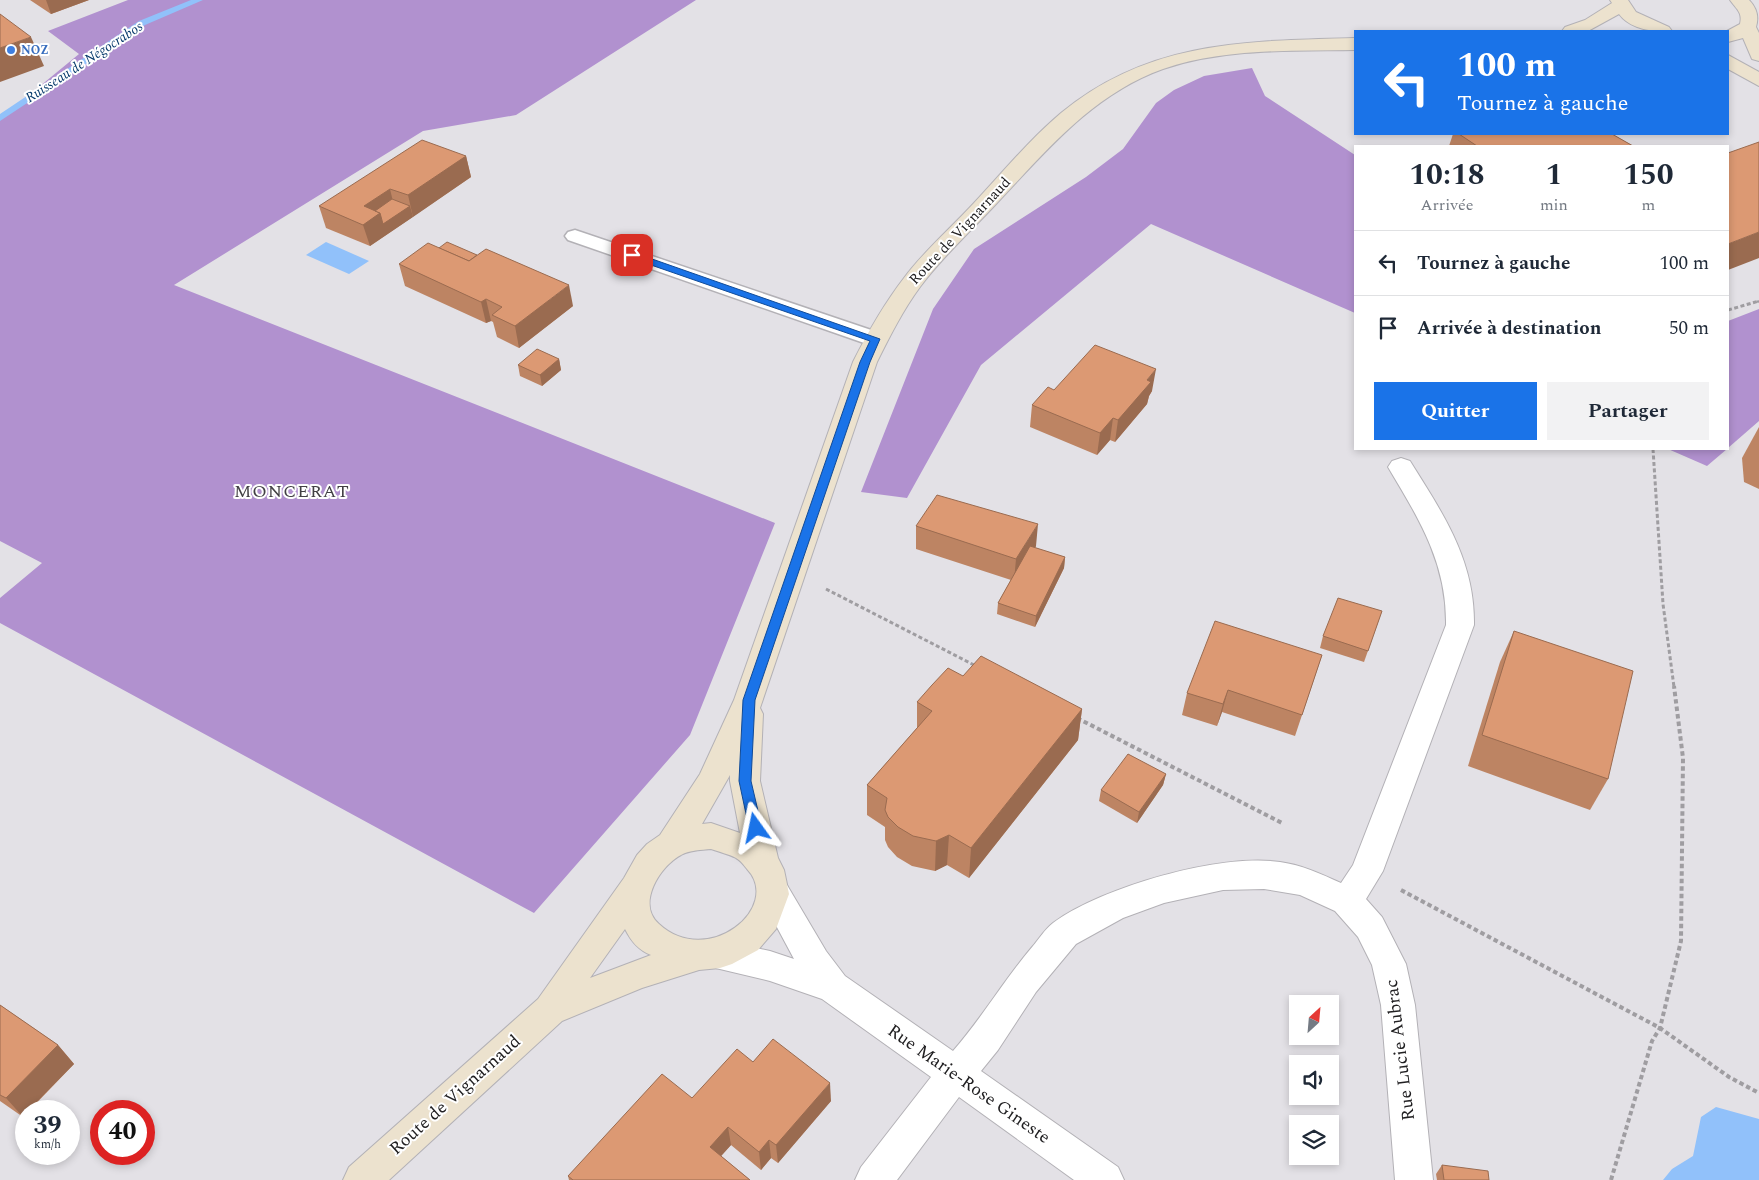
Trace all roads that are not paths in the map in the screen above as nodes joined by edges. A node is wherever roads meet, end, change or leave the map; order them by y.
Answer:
1 (1738, 0) edge
2 (1619, 2) edge
3 (1753, 20) edge
4 (1574, 30) edge
5 (1661, 30) edge
6 (1729, 35) edge
7 (1354, 44) edge
8 (1759, 55) edge
9 (1729, 62) edge
10 (1759, 80) edge
11 (575, 236) dead end
12 (875, 339) junction
13 (1401, 467) dead end
14 (749, 700) junction
15 (671, 845) junction
16 (768, 875) junction
17 (635, 888) junction
18 (1347, 900) junction
19 (704, 955) junction
20 (833, 987) junction
21 (550, 1010) junction
22 (956, 1075) junction
23 (362, 1180) edge
24 (874, 1180) edge
25 (1105, 1180) edge
26 (1414, 1180) edge

1 - 3 street
2 - 4 street
2 - 5 street
3 - 6 street
3 - 8 street
7 - 12 street, Route de Vignarnaud
9 - 10 street
11 - 12 lane
12 - 14 street, Route de Vignarnaud
13 - 18 street
14 - 15 street, Route de Vignarnaud
14 - 16 street, Route de Vignarnaud
15 - 16 street
15 - 17 street
16 - 19 street
16 - 20 street, Rue Marie-Rose Gineste
17 - 19 street
17 - 21 street, Route de Vignarnaud
18 - 22 street, Rue Lucie Aubrac
18 - 26 street, Rue Lucie Aubrac
19 - 20 street, Rue Marie-Rose Gineste
19 - 21 street, Route de Vignarnaud
20 - 22 street, Rue Marie-Rose Gineste
21 - 23 street, Route de Vignarnaud
22 - 24 street, Rue Lucie Aubrac
22 - 25 street, Rue Marie-Rose Gineste

